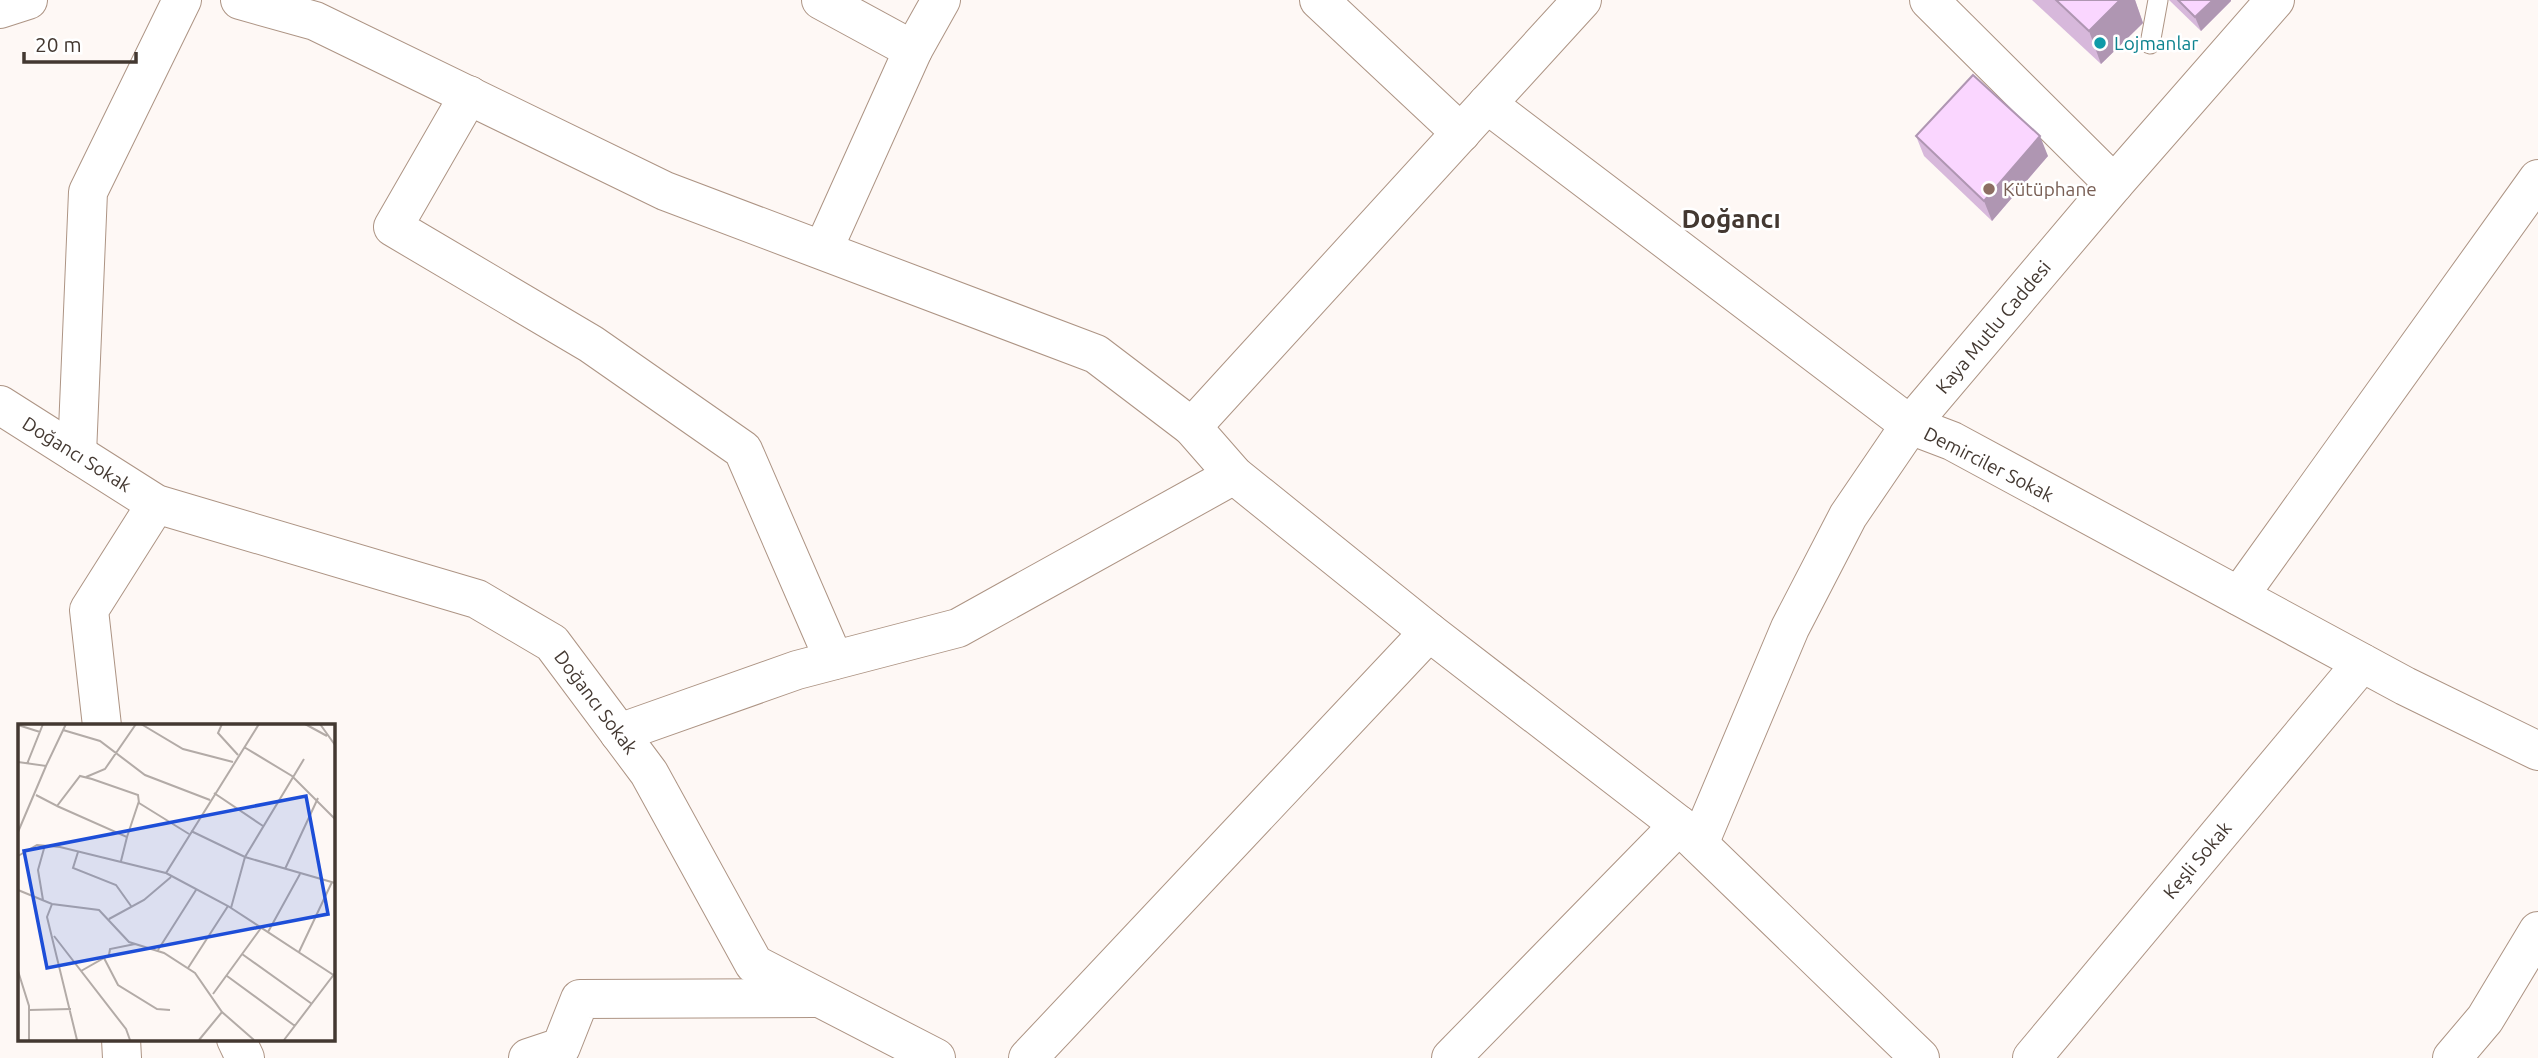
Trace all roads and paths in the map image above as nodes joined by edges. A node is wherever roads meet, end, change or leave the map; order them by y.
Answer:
1 (28, 0) edge
2 (183, 0) edge
3 (240, 0) edge
4 (821, 0) edge
5 (942, 0) edge
6 (1318, 0) edge
7 (1582, 0) edge
8 (1929, 0) edge
9 (2158, 0) edge
10 (2275, 0) edge
11 (0, 9) edge
12 (2150, 44) dead end
13 (913, 50) junction
14 (469, 95) junction
15 (1487, 104) junction
16 (1461, 132) junction
17 (2538, 179) edge
18 (2114, 184) junction
19 (823, 250) junction
20 (0, 405) edge
21 (1910, 425) junction
22 (1192, 426) junction
23 (77, 454) junction
24 (1234, 475) junction
25 (156, 504) junction
26 (2239, 596) junction
27 (1429, 632) junction
28 (834, 660) junction
29 (2362, 663) junction
30 (102, 724) edge
31 (619, 733) junction
32 (2538, 751) edge
33 (1689, 835) junction
34 (2538, 931) edge
35 (819, 998) junction
36 (121, 1040) edge
37 (236, 1040) edge
38 (122, 1058) edge
39 (245, 1058) edge
40 (528, 1058) edge
41 (936, 1058) edge
42 (1028, 1058) edge
43 (1451, 1058) edge
44 (1920, 1058) edge
45 (2032, 1058) edge
46 (2452, 1058) edge

1 - 11 street
2 - 23 street
3 - 14 street
4 - 13 street
5 - 13 street
6 - 16 street
7 - 15 street
8 - 18 street
9 - 12 lane
10 - 18 street, Kaya Mutlu Caddesi
13 - 19 street
14 - 19 street
14 - 28 street
15 - 16 street
15 - 21 street, Demirciler Sokak
16 - 22 street
17 - 26 street
18 - 21 street, Kaya Mutlu Caddesi
19 - 22 street
20 - 23 street, Doğancı Sokak
21 - 26 street, Demirciler Sokak
21 - 33 street, Kaya Mutlu Caddesi
22 - 24 street
23 - 25 street, Doğancı Sokak
24 - 27 street
24 - 28 street
25 - 30 street
25 - 31 street, Doğancı Sokak
26 - 29 street, Demirciler Sokak
27 - 33 street
27 - 42 street
28 - 31 street
29 - 32 street, Demirciler Sokak
29 - 45 street, Keşli Sokak
31 - 35 street, Doğancı Sokak
33 - 43 street
33 - 44 street
34 - 46 street
35 - 40 street
35 - 41 street, Doğancı Sokak
36 - 38 street
37 - 39 street

